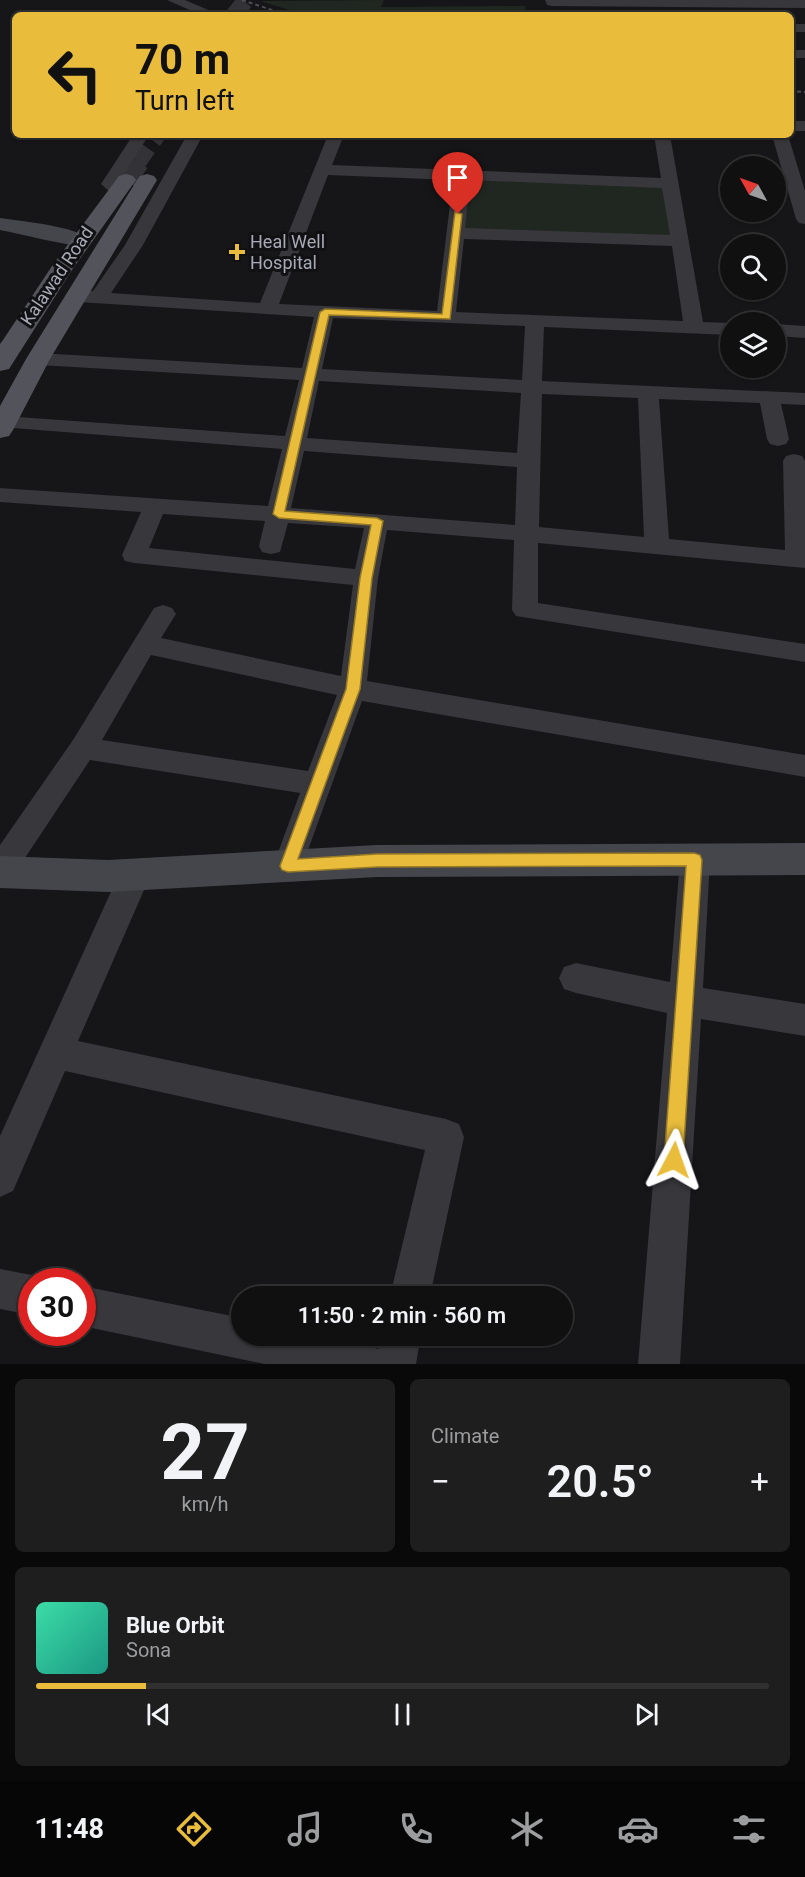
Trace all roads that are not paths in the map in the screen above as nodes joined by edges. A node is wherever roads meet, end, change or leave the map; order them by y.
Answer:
1 (173, 0) edge
2 (805, 4) edge
3 (552, 6) edge
4 (603, 6) edge
5 (694, 6) edge
6 (205, 12) edge
7 (139, 138) tunnel mouth
8 (193, 138) edge
9 (335, 138) edge
10 (662, 138) edge
11 (781, 138) edge
12 (322, 170) junction
13 (462, 176) junction
14 (130, 183) junction
15 (670, 183) junction
16 (805, 219) edge
17 (0, 224) edge
18 (456, 233) junction
19 (79, 241) junction
20 (680, 241) junction
21 (88, 297) junction
22 (267, 309) junction
23 (325, 312) junction
24 (446, 317) junction
25 (535, 321) junction
26 (694, 327) junction
27 (720, 328) edge
28 (786, 331) edge
29 (805, 332) edge
30 (38, 359) junction
31 (0, 364) edge
32 (309, 375) junction
33 (531, 387) junction
34 (648, 393) junction
35 (768, 398) junction
36 (805, 399) edge
37 (2, 426) edge
38 (777, 439) dead end
39 (295, 445) junction
40 (528, 461) junction
41 (794, 461) dead end
42 (0, 495) edge
43 (155, 506) junction
44 (279, 514) junction
45 (377, 521) junction
46 (526, 534) junction
47 (271, 546) dead end
48 (657, 546) junction
49 (801, 560) edge
50 (366, 578) junction
51 (163, 614) dead end
52 (144, 644) junction
53 (805, 653) edge
54 (353, 689) junction
55 (83, 748) junction
56 (805, 766) edge
57 (317, 784) junction
58 (805, 859) edge
59 (694, 860) junction
60 (288, 866) junction
61 (0, 871) edge
62 (135, 874) junction
63 (576, 978) dead end
64 (685, 1001) junction
65 (805, 1020) edge
66 (56, 1053) junction
67 (0, 1178) edge
68 (412, 1286) edge
69 (0, 1289) edge
70 (18, 1292) edge
71 (96, 1309) edge
72 (399, 1346) edge
73 (364, 1364) edge
74 (395, 1364) edge
75 (659, 1364) edge

1 - 6 street
2 - 5 street
3 - 4 street
4 - 5 street
7 - 14 street
8 - 21 street
9 - 12 street
10 - 15 street
11 - 16 street
12 - 13 street
12 - 22 street
13 - 15 street
13 - 18 street
14 - 19 main road, Kalawad Road
14 - 21 main road, Kalawad Road
15 - 20 street
17 - 19 street
18 - 20 street
18 - 24 street
19 - 31 main road, Kalawad Road
20 - 26 street
21 - 22 street
21 - 30 main road, Kalawad Road
22 - 23 street
23 - 24 street
23 - 32 street
24 - 25 street
25 - 26 street
25 - 33 street
26 - 27 street
28 - 29 street
30 - 32 street
30 - 37 main road, Kalawad Road
32 - 33 street
32 - 39 street
33 - 34 street
33 - 40 street
34 - 35 street
34 - 48 street
35 - 36 street
35 - 38 street
37 - 39 street
39 - 40 street
39 - 44 street
40 - 46 street
41 - 49 street
42 - 43 street
43 - 44 street
43 - 50 street
44 - 45 street
44 - 47 street
45 - 46 street
45 - 50 street
46 - 48 street
46 - 53 street
48 - 49 street
50 - 54 street
51 - 52 street
52 - 54 street
52 - 55 street
54 - 56 street
54 - 57 street
55 - 57 street
55 - 61 street
57 - 60 street
58 - 59 street
59 - 60 street
59 - 64 street
60 - 62 street
61 - 62 street
62 - 66 street
63 - 64 street
64 - 65 street
64 - 75 street
66 - 67 street
66 - 68 street
69 - 70 street
71 - 73 street
72 - 74 street

